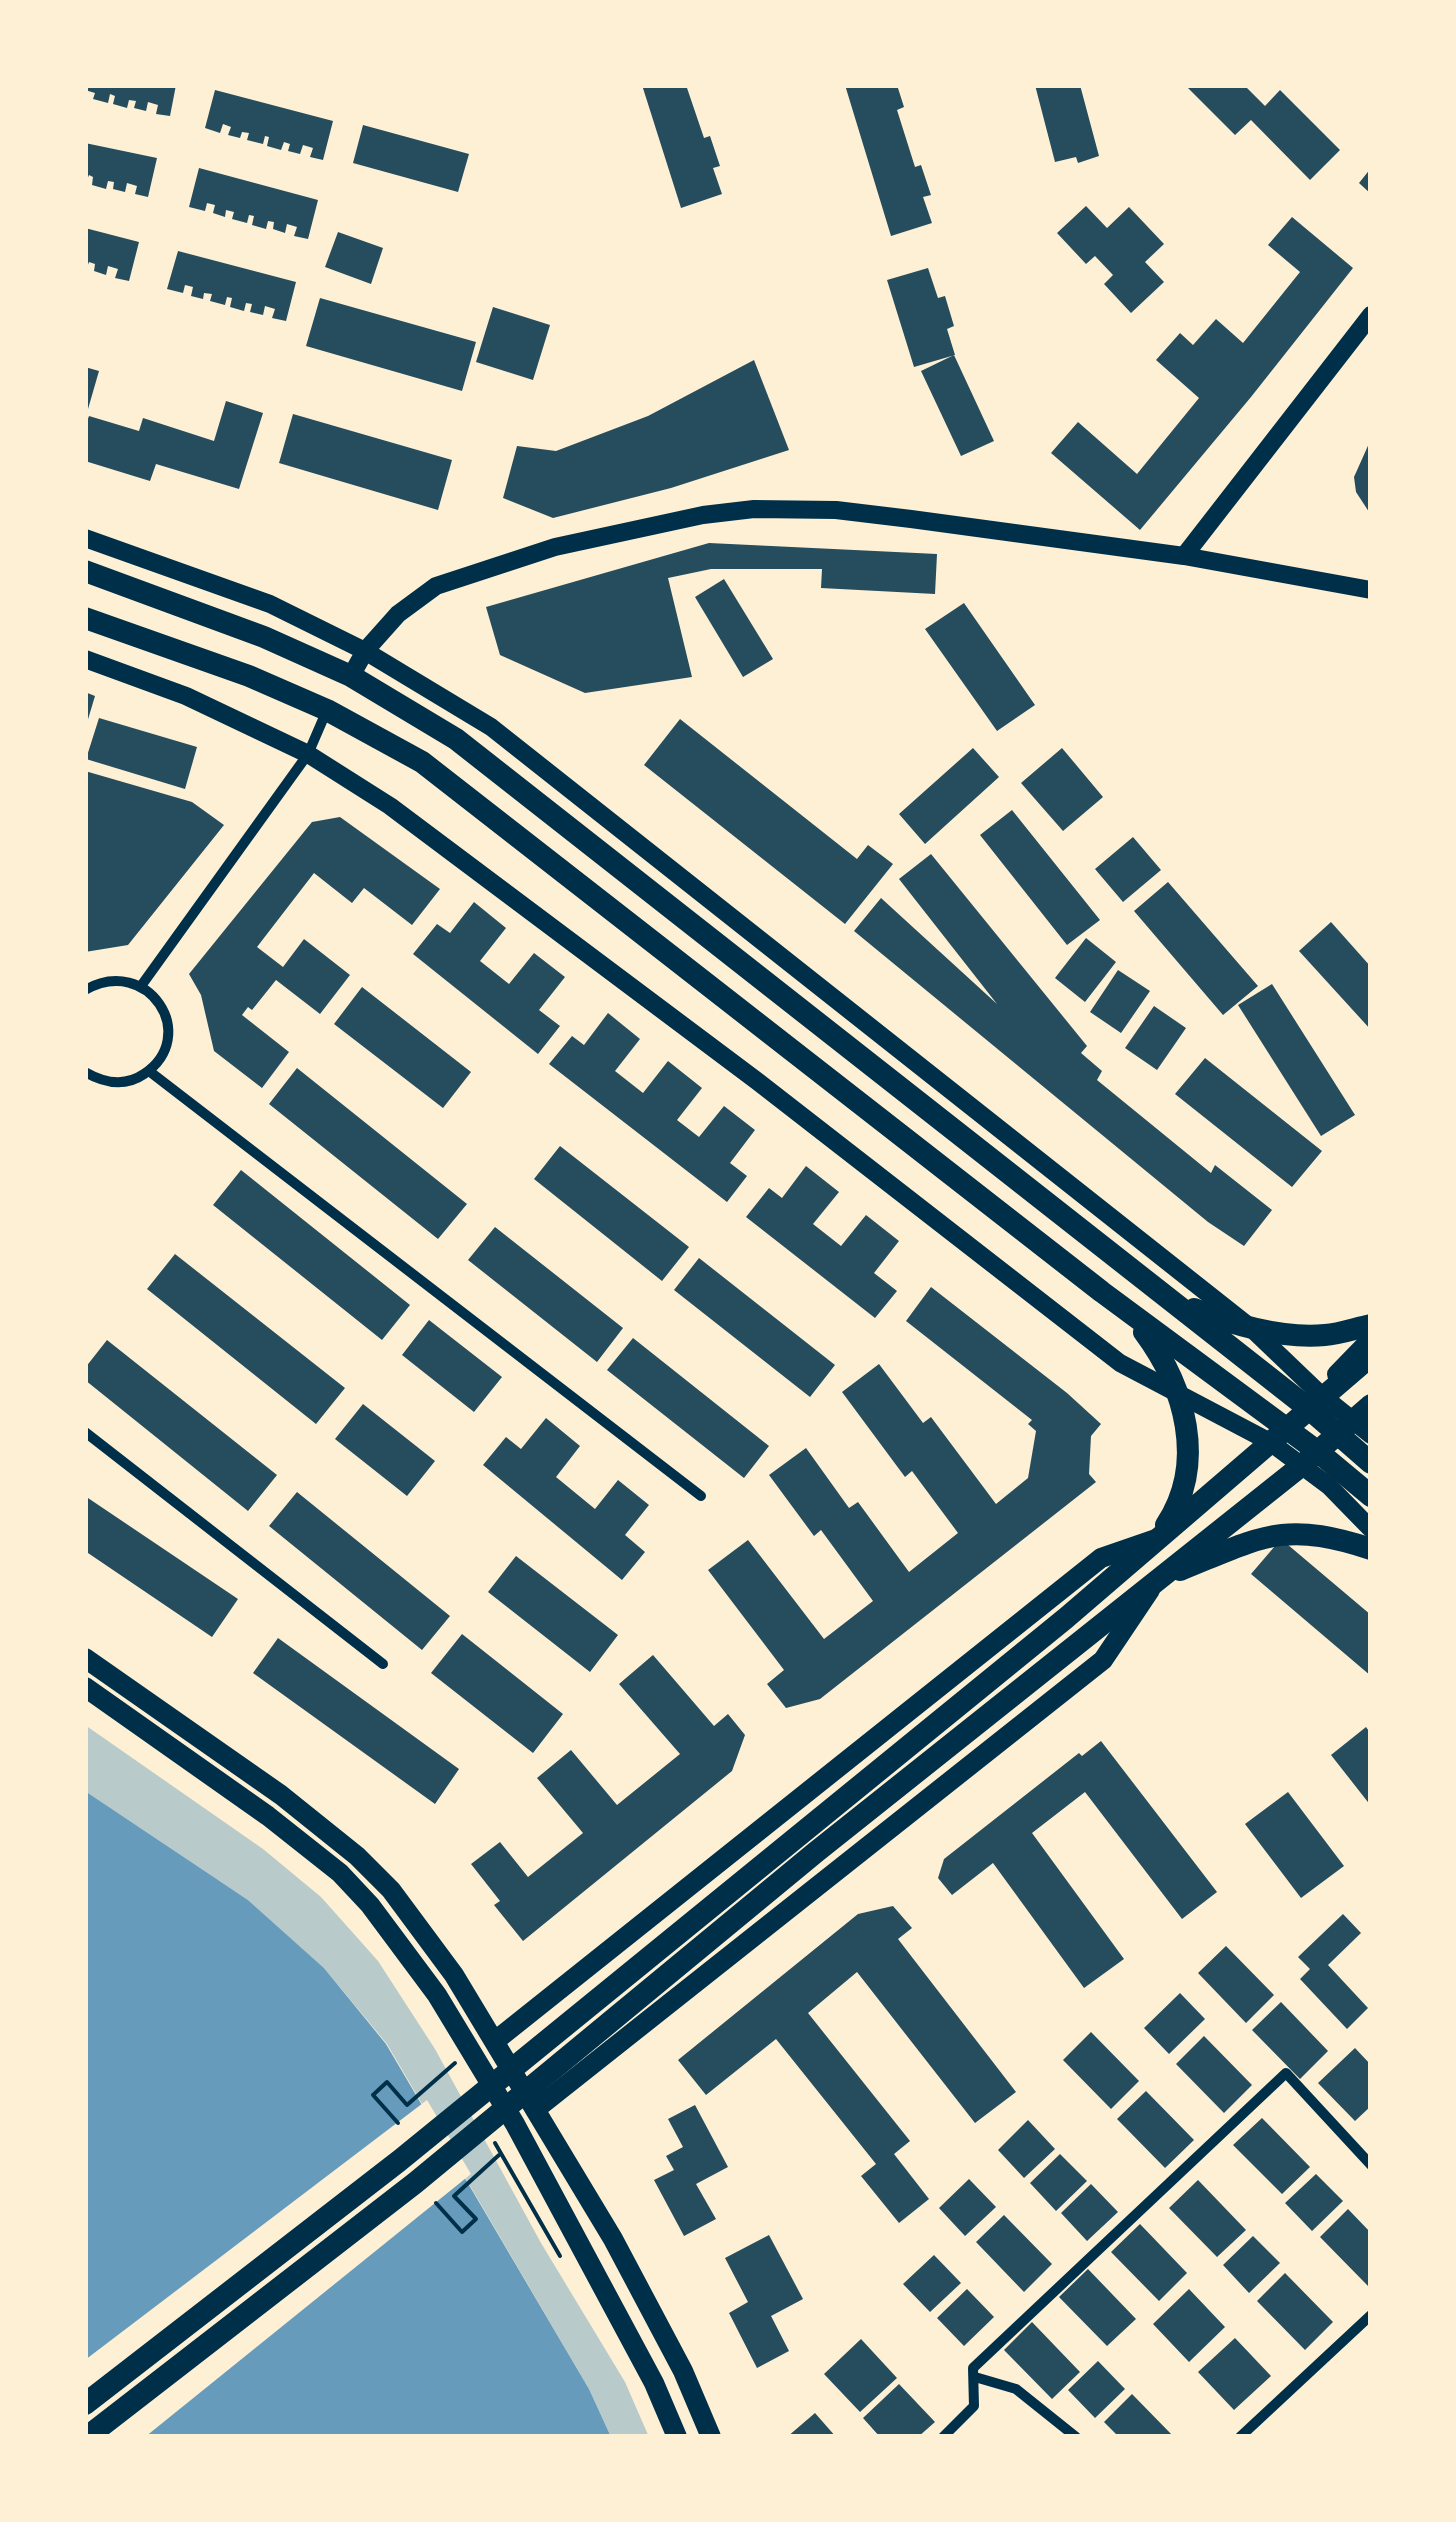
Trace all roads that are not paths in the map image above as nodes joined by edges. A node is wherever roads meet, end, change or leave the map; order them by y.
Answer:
1 (1371, 316) edge
2 (85, 538) edge
3 (1184, 556) junction
4 (85, 572) edge
5 (1371, 590) edge
6 (85, 618) edge
7 (365, 651) junction
8 (85, 658) edge
9 (351, 676) junction
10 (327, 710) junction
11 (308, 754) junction
12 (140, 986) junction
13 (85, 990) edge
14 (149, 1071) junction
15 (85, 1072) edge
16 (1150, 1286) junction
17 (1102, 1292) junction
18 (1371, 1325) edge
19 (1250, 1327) junction
20 (1371, 1338) edge
21 (1371, 1356) edge
22 (1180, 1396) junction
23 (1317, 1400) junction
24 (1360, 1422) edge
25 (85, 1432) edge
26 (1277, 1435) junction
27 (1309, 1458) junction
28 (1371, 1463) edge
29 (701, 1496) dead end
30 (1371, 1496) edge
31 (1371, 1529) edge
32 (1158, 1538) junction
33 (1371, 1549) edge
34 (1158, 1579) junction
35 (85, 1658) edge
36 (383, 1664) dead end
37 (85, 1688) edge
38 (495, 2041) junction
39 (536, 2110) junction
40 (1371, 2166) edge
41 (1371, 2315) edge
42 (975, 2377) junction
43 (85, 2404) edge
44 (87, 2437) edge
45 (678, 2437) edge
46 (710, 2437) edge
47 (943, 2437) edge
48 (1076, 2437) edge
49 (1240, 2437) edge

1 - 3 street
2 - 7 street
3 - 5 street
3 - 7 street
4 - 9 main road
6 - 10 main road
7 - 9 street
7 - 19 street
8 - 11 street
9 - 16 main road
10 - 11 street
10 - 17 main road
11 - 12 street
11 - 22 street
12 - 13 street
12 - 14 street
14 - 15 street
14 - 29 street
16 - 19 main road
16 - 23 main road
17 - 22 main road
17 - 26 main road
18 - 19 main road
19 - 23 street
20 - 23 street
21 - 23 main road
22 - 26 street
22 - 32 main road
23 - 24 main road
23 - 26 main road
24 - 27 main road
24 - 28 main road
25 - 36 street
26 - 27 main road
26 - 32 main road
27 - 30 main road
27 - 31 street
27 - 34 main road
32 - 38 main road
32 - 43 main road
33 - 34 main road
34 - 39 main road
34 - 44 main road
35 - 38 main road
37 - 45 main road
38 - 39 main road
39 - 46 main road
40 - 42 street
41 - 49 street
42 - 47 street
42 - 48 street

